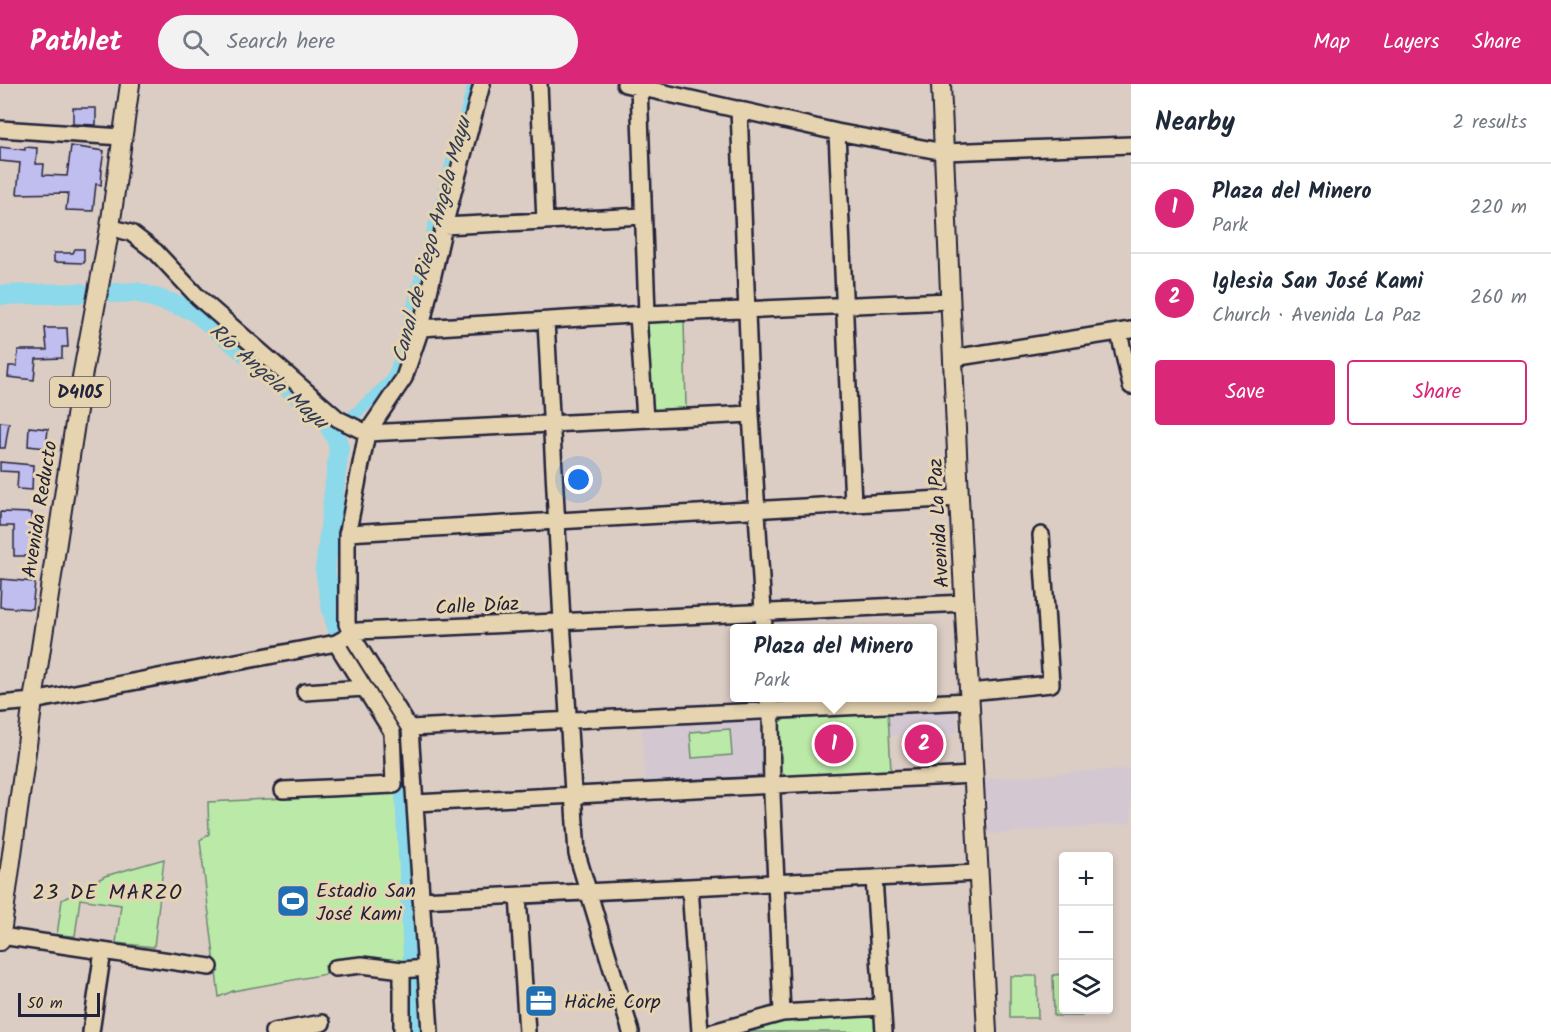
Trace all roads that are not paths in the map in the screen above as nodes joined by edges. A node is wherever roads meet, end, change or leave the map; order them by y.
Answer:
1 (130, 84) edge
2 (482, 84) edge
3 (539, 84) edge
4 (941, 84) edge
5 (632, 85) edge
6 (739, 109) junction
7 (0, 129) edge
8 (837, 132) junction
9 (122, 137) junction
10 (1131, 145) edge
11 (944, 152) junction
12 (643, 216) junction
13 (545, 220) junction
14 (444, 226) junction
15 (110, 227) junction
16 (950, 301) junction
17 (845, 306) junction
18 (746, 311) junction
19 (643, 315) junction
20 (546, 321) junction
21 (421, 328) junction
22 (1125, 331) edge
23 (952, 357) junction
24 (1131, 386) edge
25 (751, 414) junction
26 (645, 419) junction
27 (553, 424) junction
28 (367, 433) junction
29 (959, 498) junction
30 (853, 504) junction
31 (757, 510) junction
32 (558, 521) junction
33 (347, 533) junction
34 (1041, 535) dead end
35 (965, 603) junction
36 (763, 612) junction
37 (562, 621) junction
38 (764, 624) edge
39 (352, 636) junction
40 (336, 643) junction
41 (364, 688) junction
42 (305, 692) dead end
43 (969, 696) junction
44 (937, 697) edge
45 (33, 701) junction
46 (819, 702) edge
47 (0, 704) edge
48 (769, 704) edge
49 (568, 720) junction
50 (410, 728) junction
51 (973, 775) junction
52 (773, 785) junction
53 (283, 790) dead end
54 (573, 795) junction
55 (415, 803) junction
56 (978, 873) junction
57 (874, 878) junction
58 (776, 883) junction
59 (690, 887) junction
60 (589, 892) junction
61 (518, 896) junction
62 (422, 900) junction
63 (0, 938) edge
64 (103, 951) junction
65 (210, 967) dead end
66 (335, 968) dead end
67 (426, 968) junction
68 (402, 970) junction
69 (881, 1007) junction
70 (782, 1013) junction
71 (322, 1023) dead end
72 (91, 1032) edge
73 (273, 1032) edge
74 (402, 1032) edge
75 (430, 1032) edge
76 (527, 1032) edge
77 (631, 1032) edge
78 (700, 1032) edge
79 (713, 1032) edge
80 (884, 1032) edge
81 (987, 1032) edge

1 - 9 main road, Avenida Reducto / D4105
2 - 14 street
3 - 13 street
4 - 11 main road, Avenida La Paz
5 - 6 street
5 - 12 street
6 - 8 street
6 - 18 street
7 - 9 street
8 - 11 street
8 - 17 street
9 - 15 main road, Avenida Reducto / D4105
10 - 11 street
11 - 16 main road, Avenida La Paz
12 - 13 street
12 - 19 street
13 - 14 street
14 - 21 street
15 - 28 street
15 - 45 main road, Avenida Reducto / D4105
16 - 17 street
16 - 23 main road, Avenida La Paz
17 - 18 street
17 - 30 street
18 - 19 street
18 - 25 street
19 - 20 street
19 - 26 street
20 - 21 street
20 - 27 street
21 - 28 street
22 - 23 street
22 - 24 street
23 - 29 main road, Avenida La Paz
25 - 26 street
25 - 31 street
26 - 27 street
27 - 28 street
27 - 32 street
28 - 33 street
29 - 30 street
29 - 35 main road, Avenida La Paz
30 - 31 street
31 - 32 street
31 - 36 street
32 - 33 street
32 - 37 street
33 - 39 street
34 - 43 street
35 - 36 street, Calle Díaz
35 - 43 main road, Avenida La Paz
36 - 37 street, Calle Díaz
36 - 38 street
37 - 39 street, Calle Díaz
37 - 49 street
39 - 40 street, Calle Díaz
39 - 50 street
40 - 41 street
40 - 45 street, Calle Díaz
41 - 42 street
41 - 53 street
43 - 44 street
43 - 51 main road, Avenida La Paz
45 - 47 street, Calle Díaz
45 - 63 main road, Avenida Reducto / D4105
46 - 48 street
48 - 49 street
48 - 52 street
49 - 50 street
49 - 54 street
50 - 55 street
51 - 52 street
51 - 56 main road, Avenida La Paz
52 - 54 street
52 - 58 street
54 - 55 street
54 - 60 street
55 - 62 street
56 - 57 street
56 - 81 main road, Avenida La Paz
57 - 58 street
57 - 69 street
58 - 59 street
58 - 70 street
59 - 60 street
59 - 78 street
60 - 61 street
60 - 77 street
61 - 62 street
61 - 76 street
62 - 67 street
63 - 64 street
64 - 65 street
64 - 72 street
66 - 68 street
67 - 68 street
67 - 75 street
68 - 74 street
69 - 70 street
69 - 80 street
70 - 79 street
71 - 73 street

